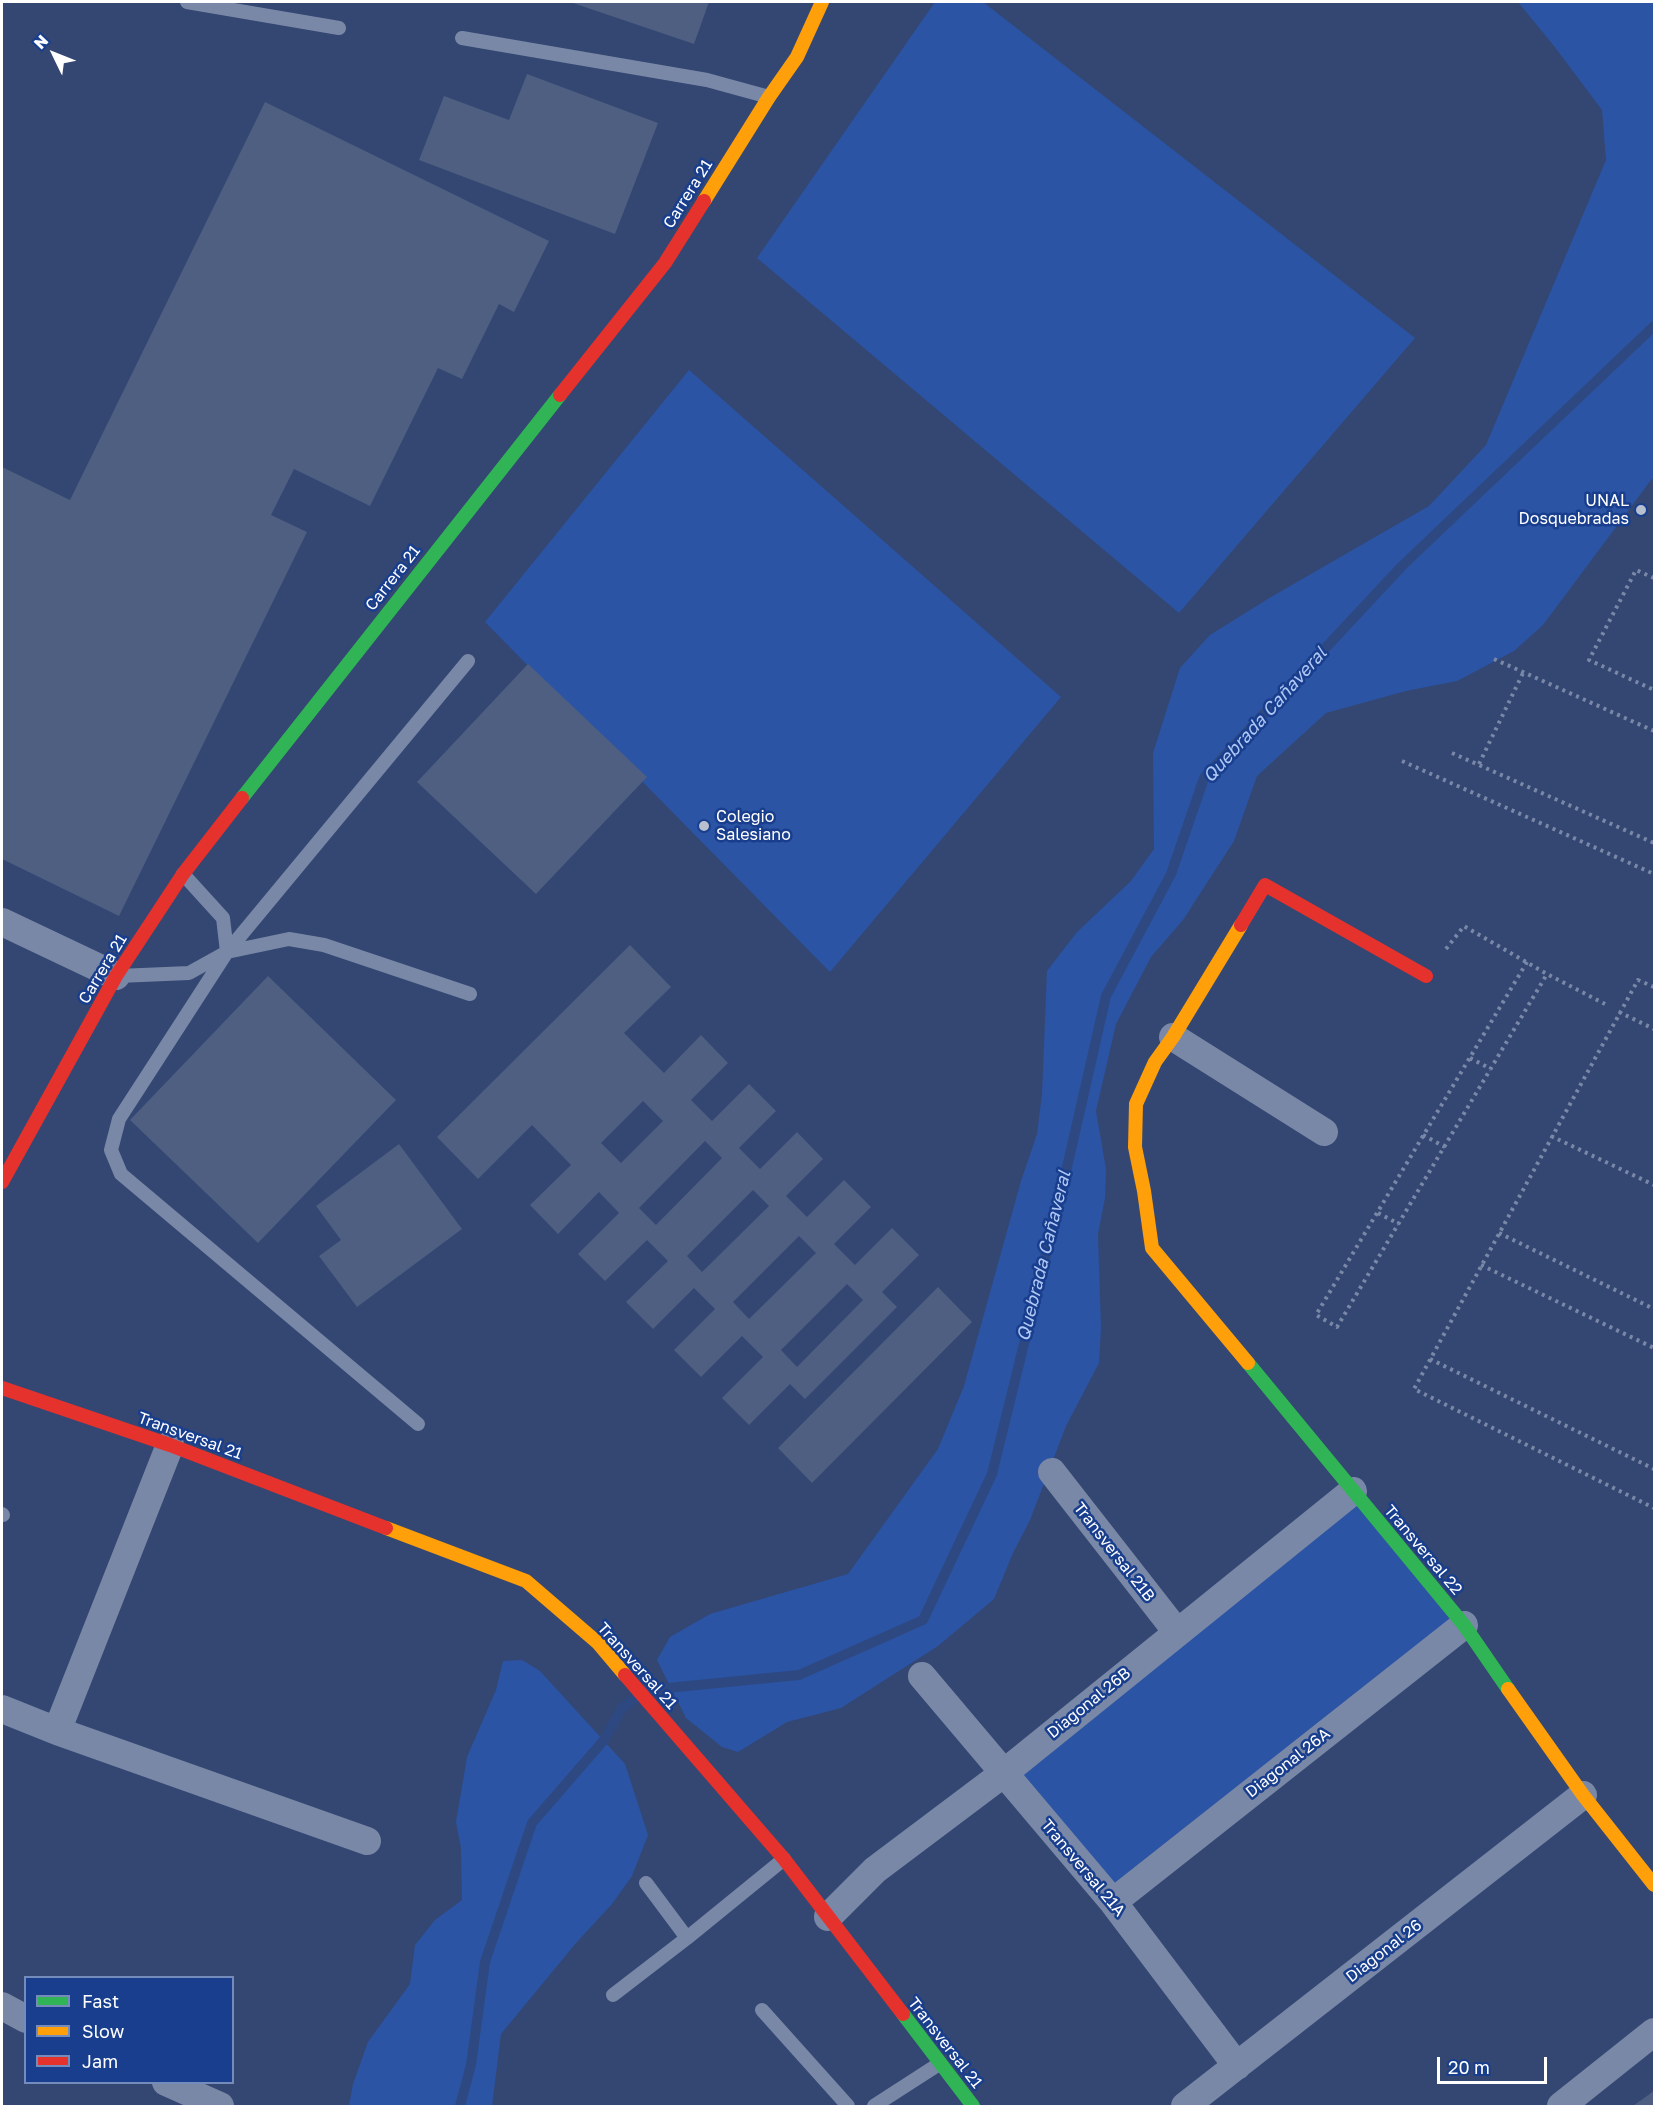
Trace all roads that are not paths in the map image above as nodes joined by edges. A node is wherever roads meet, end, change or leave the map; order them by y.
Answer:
1 (187, 2) edge
2 (822, 2) edge
3 (339, 28) dead end
4 (462, 38) dead end
5 (769, 97) junction
6 (468, 661) dead end
7 (183, 874) junction
8 (2, 922) edge
9 (227, 952) junction
10 (116, 976) junction
11 (1426, 976) road end
12 (470, 994) dead end
13 (1173, 1037) junction
14 (1324, 1132) dead end
15 (2, 1182) edge
16 (2, 1388) edge
17 (418, 1424) dead end
18 (170, 1445) junction
19 (1052, 1472) dead end
20 (1353, 1491) junction
21 (1464, 1625) junction
22 (1177, 1632) junction
23 (922, 1676) dead end
24 (2, 1709) edge
25 (57, 1731) junction
26 (1004, 1773) junction
27 (1583, 1795) junction
28 (367, 1841) dead end
29 (784, 1860) junction
30 (646, 1883) dead end
31 (1654, 1885) edge
32 (1113, 1902) junction
33 (828, 1917) junction
34 (687, 1938) junction
35 (613, 1995) dead end
36 (2, 2006) edge
37 (762, 2010) dead end
38 (24, 2018) edge
39 (1654, 2032) edge
40 (939, 2064) junction
41 (1237, 2066) junction
42 (170, 2084) edge
43 (220, 2106) edge
44 (848, 2106) edge
45 (874, 2106) edge
46 (973, 2106) edge
47 (1185, 2106) edge
48 (1560, 2106) edge

1 - 3 lane
2 - 5 street, Carrera 21
4 - 5 lane
5 - 7 street, Carrera 21
6 - 9 lane
7 - 9 lane
7 - 10 street, Carrera 21
8 - 10 street
9 - 10 lane
9 - 12 lane
9 - 17 lane
10 - 15 street, Carrera 21
11 - 13 street
13 - 14 street
13 - 20 street, Transversal 22
16 - 18 street, Transversal 21
18 - 25 street
18 - 29 street, Transversal 21
19 - 22 street, Transversal 21B
20 - 21 street, Transversal 22
20 - 22 street, Diagonal 26B
21 - 27 street, Transversal 22
21 - 32 street, Diagonal 26A
22 - 26 street, Diagonal 26B
23 - 26 street, Transversal 21A
24 - 25 street
25 - 28 street
26 - 32 street, Transversal 21A
26 - 33 street, Diagonal 26B
27 - 31 street, Transversal 22
27 - 41 street, Diagonal 26
29 - 33 street, Transversal 21
29 - 34 lane
30 - 34 lane
32 - 41 street, Transversal 21A
33 - 40 street, Transversal 21
34 - 35 lane
36 - 38 street
37 - 44 lane
39 - 48 street
40 - 45 lane
40 - 46 street, Transversal 21
41 - 47 street, Diagonal 26
42 - 43 street

